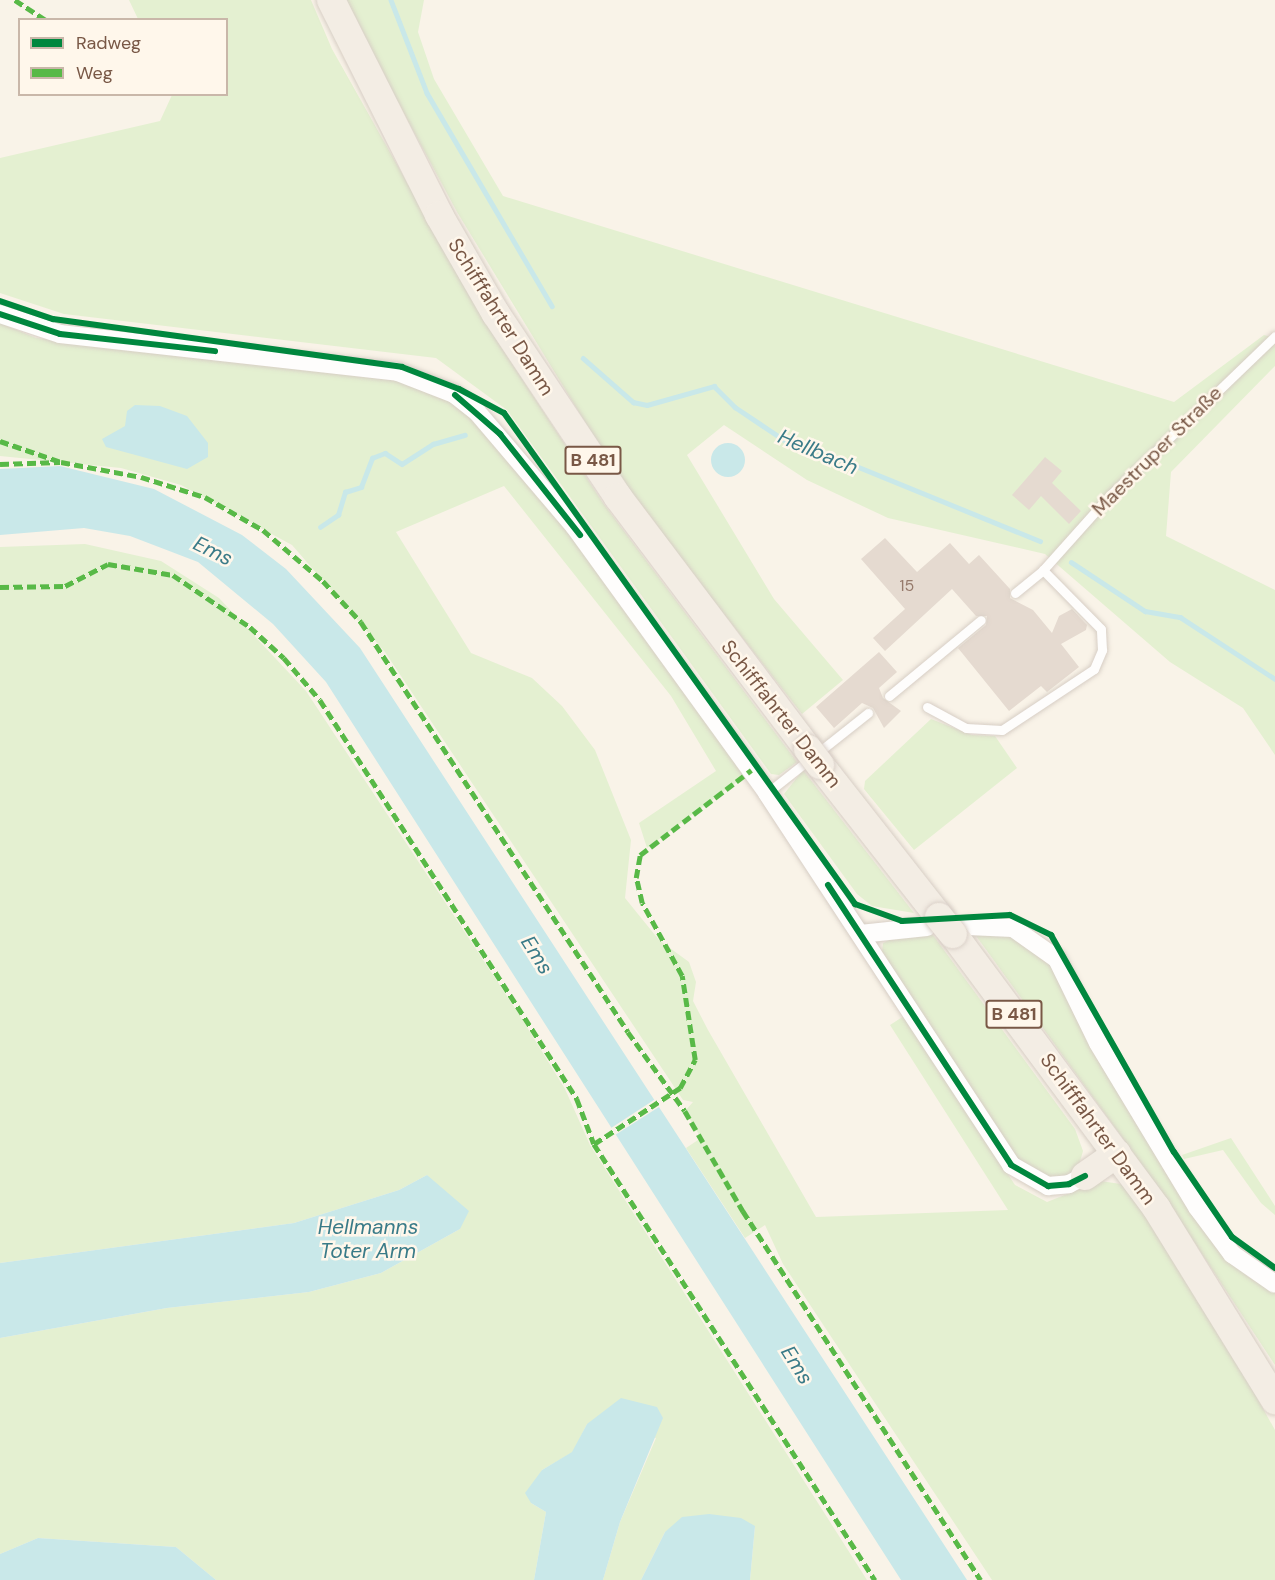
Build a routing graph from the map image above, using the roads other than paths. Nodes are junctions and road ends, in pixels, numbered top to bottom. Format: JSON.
{"nodes":[{"id":1,"x":331,"y":0,"type":"edge"},
{"id":2,"x":0,"y":314,"type":"edge"},
{"id":3,"x":1275,"y":336,"type":"edge"},
{"id":4,"x":1043,"y":570,"type":"junction"},
{"id":5,"x":1015,"y":593,"type":"dead end"},
{"id":6,"x":981,"y":620,"type":"dead end"},
{"id":7,"x":889,"y":696,"type":"dead end"},
{"id":8,"x":927,"y":707,"type":"dead end"},
{"id":9,"x":868,"y":713,"type":"dead end"},
{"id":10,"x":768,"y":793,"type":"junction"},
{"id":11,"x":947,"y":926,"type":"junction"},
{"id":12,"x":860,"y":934,"type":"junction"},
{"id":13,"x":1117,"y":1154,"type":"junction"},
{"id":14,"x":1085,"y":1176,"type":"joint"},
{"id":15,"x":1275,"y":1284,"type":"edge"},
{"id":16,"x":1265,"y":1371,"type":"edge"},
{"id":17,"x":1275,"y":1400,"type":"edge"}],
"edges":[{"from":1,"to":11,"type":"main road","name":"Schifffahrter Damm","number":"B 481"},
{"from":2,"to":10,"type":"street"},
{"from":3,"to":4,"type":"lane","name":"Maestruper Straße"},
{"from":4,"to":5,"type":"lane","name":"Maestruper Straße"},
{"from":4,"to":8,"type":"lane"},
{"from":6,"to":7,"type":"lane"},
{"from":9,"to":10,"type":"lane"},
{"from":10,"to":12,"type":"street"},
{"from":11,"to":12,"type":"street"},
{"from":11,"to":13,"type":"main road","name":"Schifffahrter Damm","number":"B 481"},
{"from":11,"to":15,"type":"street"},
{"from":12,"to":14,"type":"street"},
{"from":13,"to":14,"type":"main road"},
{"from":13,"to":16,"type":"main road","name":"Schifffahrter Damm","number":"B 481"},
{"from":16,"to":17,"type":"main road","name":"Schifffahrter Damm","number":"B 481"}]}
